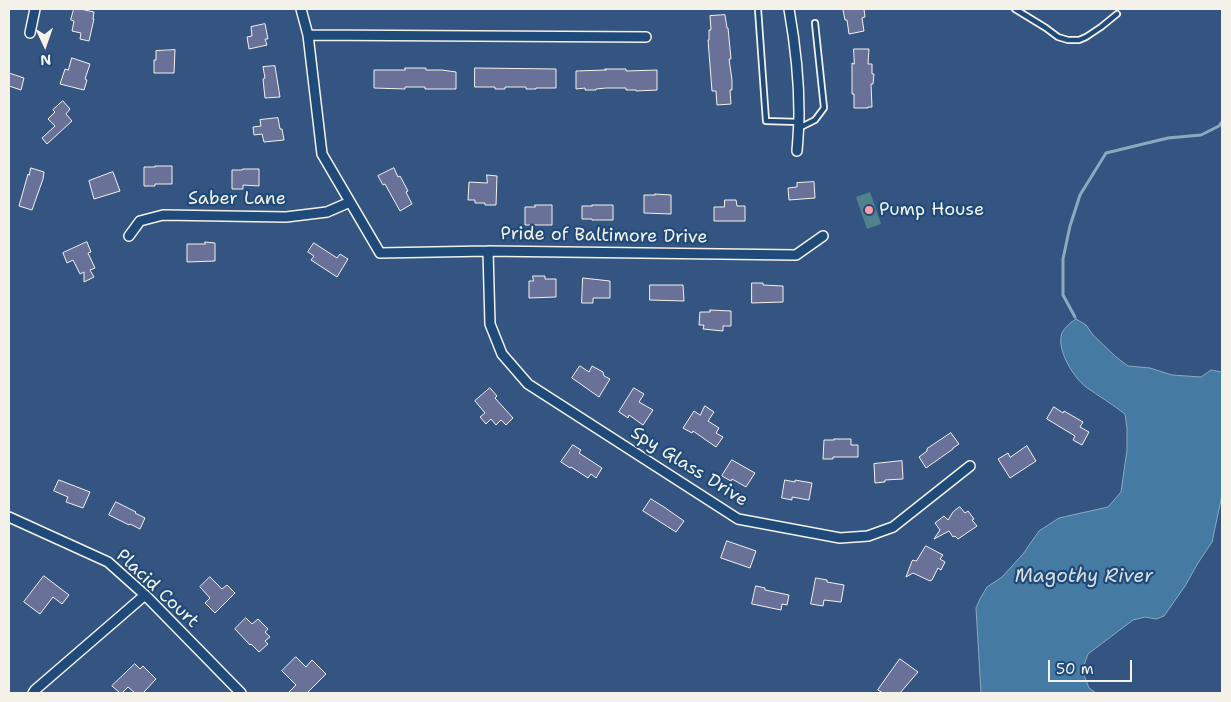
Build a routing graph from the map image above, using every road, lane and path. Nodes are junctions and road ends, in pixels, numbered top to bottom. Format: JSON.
{"nodes":[{"id":1,"x":35,"y":9,"type":"edge"},
{"id":2,"x":301,"y":9,"type":"edge"},
{"id":3,"x":758,"y":9,"type":"edge"},
{"id":4,"x":789,"y":9,"type":"edge"},
{"id":5,"x":1015,"y":9,"type":"edge"},
{"id":6,"x":1117,"y":14,"type":"dead end"},
{"id":7,"x":816,"y":23,"type":"dead end"},
{"id":8,"x":30,"y":32,"type":"dead end"},
{"id":9,"x":308,"y":35,"type":"junction"},
{"id":10,"x":646,"y":37,"type":"dead end"},
{"id":11,"x":798,"y":125,"type":"junction"},
{"id":12,"x":797,"y":151,"type":"dead end"},
{"id":13,"x":350,"y":202,"type":"junction"},
{"id":14,"x":129,"y":236,"type":"dead end"},
{"id":15,"x":823,"y":236,"type":"dead end"},
{"id":16,"x":488,"y":251,"type":"junction"},
{"id":17,"x":970,"y":466,"type":"dead end"},
{"id":18,"x":9,"y":517,"type":"edge"},
{"id":19,"x":145,"y":595,"type":"junction"},
{"id":20,"x":33,"y":693,"type":"edge"},
{"id":21,"x":241,"y":693,"type":"edge"}],
"edges":[{"from":1,"to":8,"type":"street"},
{"from":2,"to":9,"type":"street"},
{"from":3,"to":11,"type":"lane"},
{"from":4,"to":11,"type":"street"},
{"from":5,"to":6,"type":"lane"},
{"from":7,"to":11,"type":"lane"},
{"from":9,"to":10,"type":"street"},
{"from":9,"to":13,"type":"street"},
{"from":11,"to":12,"type":"street"},
{"from":13,"to":14,"type":"street","name":"Saber Lane"},
{"from":13,"to":16,"type":"street","name":"Pride of Baltimore Drive"},
{"from":15,"to":16,"type":"street","name":"Pride of Baltimore Drive"},
{"from":16,"to":17,"type":"street","name":"Spy Glass Drive"},
{"from":18,"to":19,"type":"street","name":"Placid Court"},
{"from":19,"to":20,"type":"street"},
{"from":19,"to":21,"type":"street","name":"Placid Court"}]}
